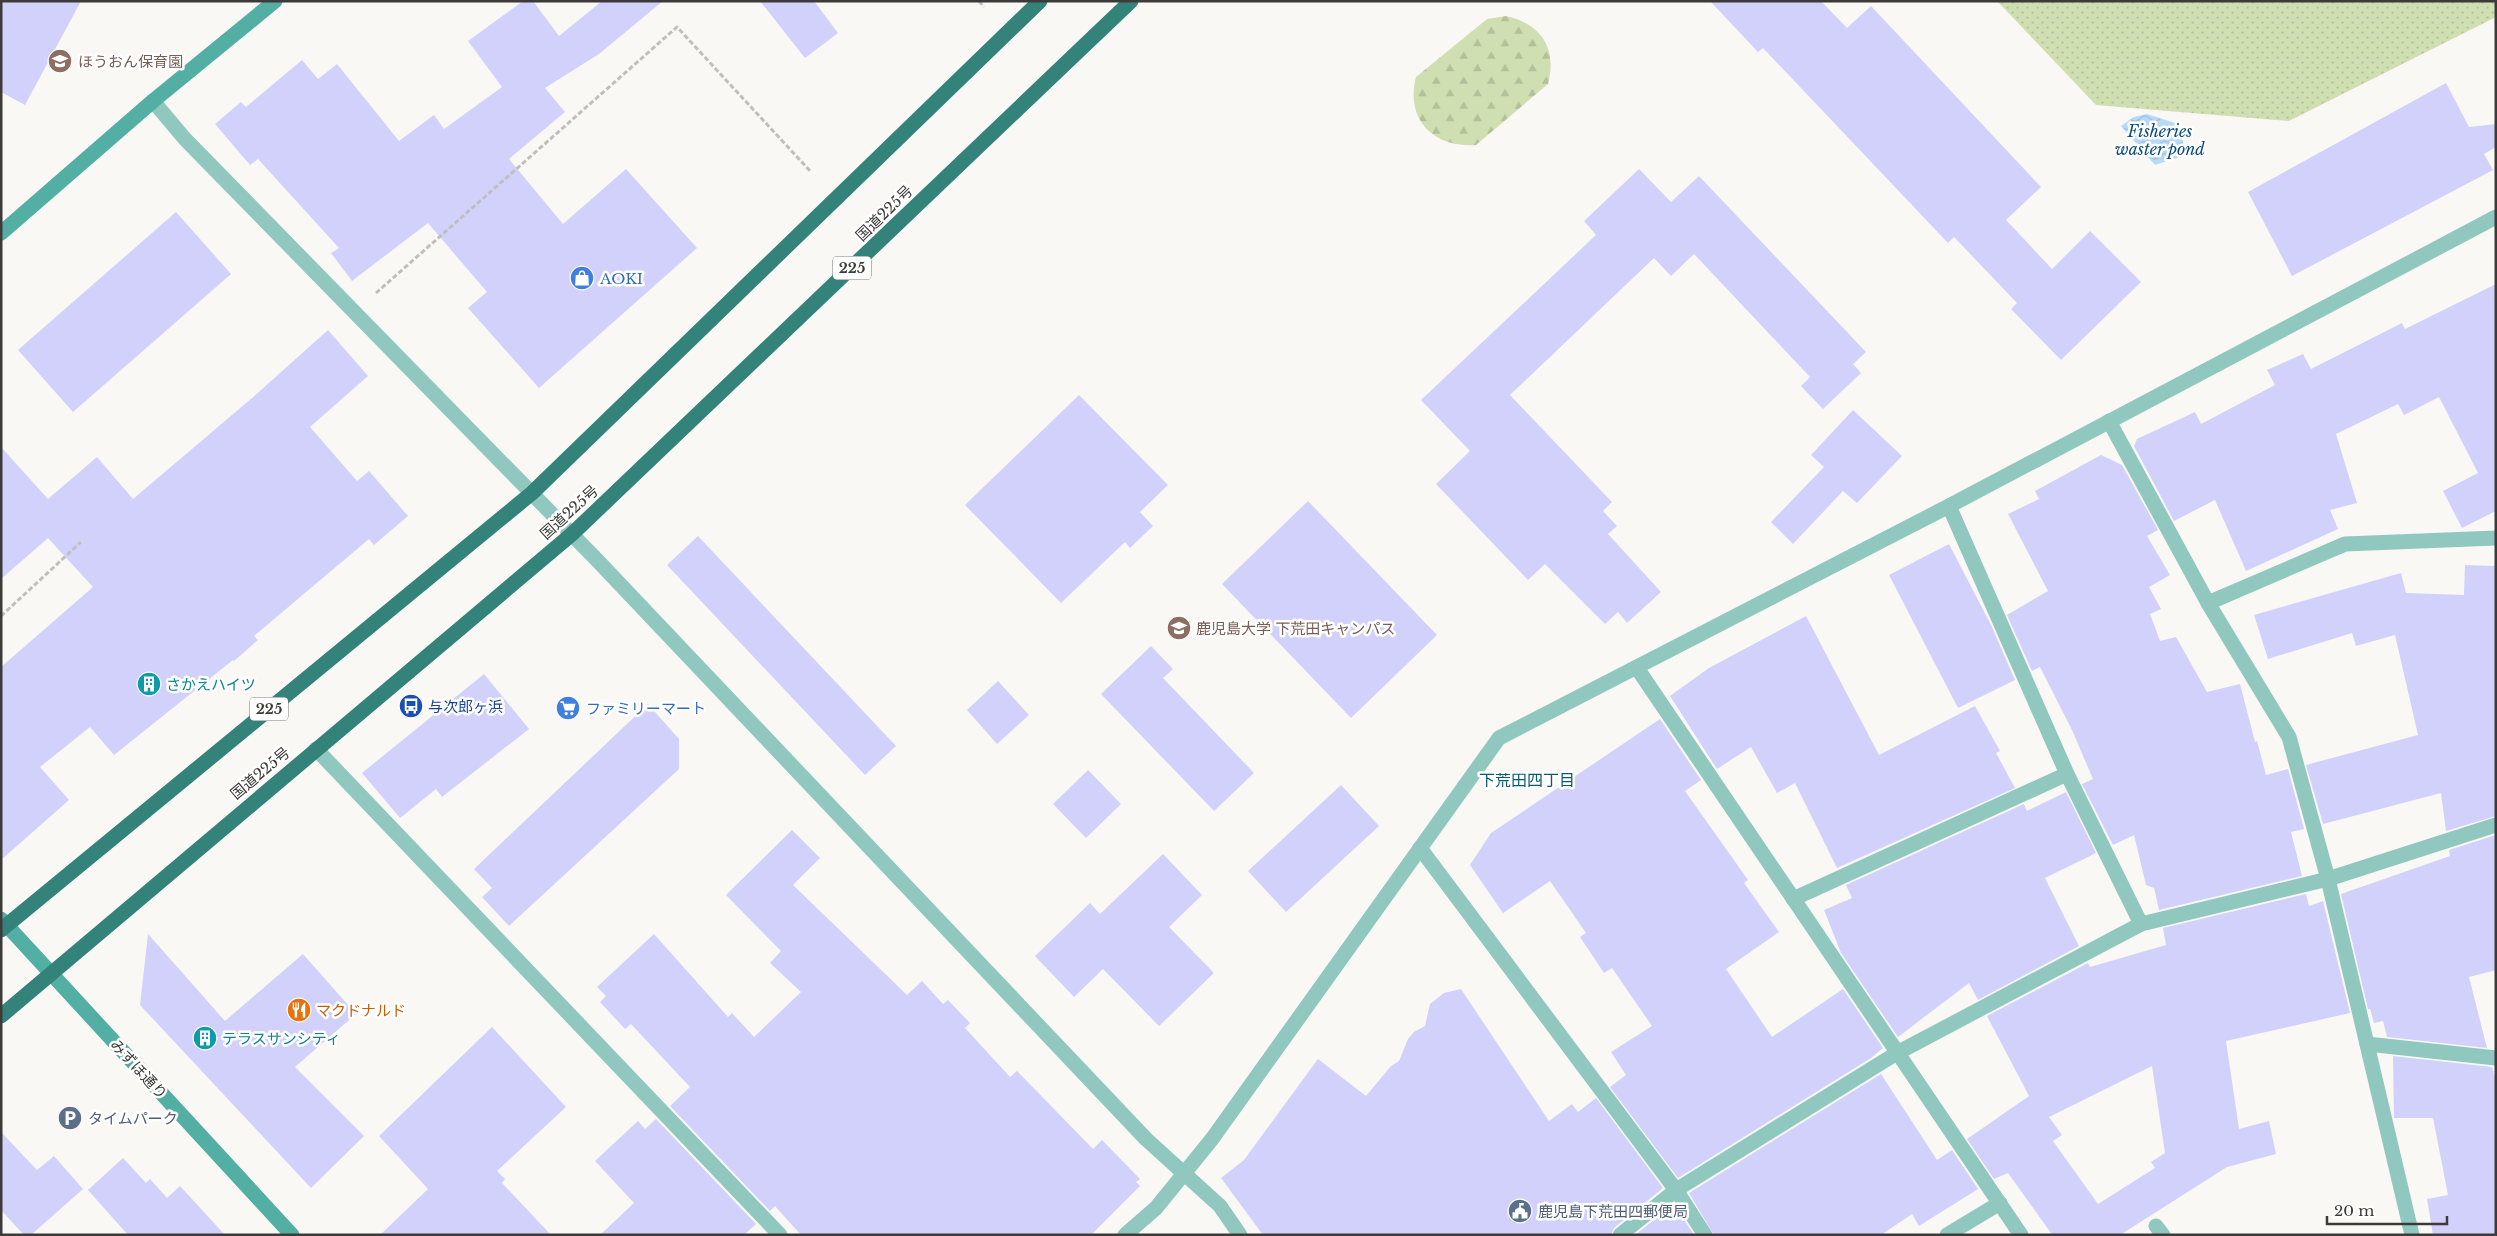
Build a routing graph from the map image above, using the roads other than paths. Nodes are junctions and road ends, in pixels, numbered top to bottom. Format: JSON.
{"nodes":[{"id":1,"x":275,"y":1,"type":"edge"},
{"id":2,"x":1040,"y":1,"type":"edge"},
{"id":3,"x":1131,"y":1,"type":"edge"},
{"id":4,"x":153,"y":101,"type":"junction"},
{"id":5,"x":2496,"y":217,"type":"edge"},
{"id":6,"x":1,"y":233,"type":"edge"},
{"id":7,"x":2109,"y":421,"type":"junction"},
{"id":8,"x":532,"y":493,"type":"junction"},
{"id":9,"x":1949,"y":506,"type":"junction"},
{"id":10,"x":572,"y":534,"type":"junction"},
{"id":11,"x":2496,"y":538,"type":"edge"},
{"id":12,"x":2208,"y":603,"type":"junction"},
{"id":13,"x":1637,"y":668,"type":"junction"},
{"id":14,"x":316,"y":749,"type":"junction"},
{"id":15,"x":2067,"y":774,"type":"junction"},
{"id":16,"x":2496,"y":825,"type":"edge"},
{"id":17,"x":1420,"y":848,"type":"junction"},
{"id":18,"x":2328,"y":879,"type":"junction"},
{"id":19,"x":1793,"y":899,"type":"junction"},
{"id":20,"x":2141,"y":924,"type":"junction"},
{"id":21,"x":3,"y":925,"type":"edge"},
{"id":22,"x":52,"y":973,"type":"junction"},
{"id":23,"x":1,"y":1016,"type":"edge"},
{"id":24,"x":2366,"y":1044,"type":"junction"},
{"id":25,"x":1897,"y":1053,"type":"junction"},
{"id":26,"x":2496,"y":1058,"type":"edge"},
{"id":27,"x":1184,"y":1173,"type":"junction"},
{"id":28,"x":1676,"y":1190,"type":"junction"},
{"id":29,"x":2000,"y":1203,"type":"junction"},
{"id":30,"x":292,"y":1235,"type":"edge"},
{"id":31,"x":780,"y":1235,"type":"edge"},
{"id":32,"x":1125,"y":1235,"type":"edge"},
{"id":33,"x":1240,"y":1235,"type":"edge"},
{"id":34,"x":1620,"y":1235,"type":"edge"},
{"id":35,"x":1705,"y":1235,"type":"edge"},
{"id":36,"x":1947,"y":1235,"type":"edge"},
{"id":37,"x":2021,"y":1235,"type":"edge"},
{"id":38,"x":2412,"y":1235,"type":"edge"}],
"edges":[{"from":1,"to":4,"type":"street"},
{"from":2,"to":8,"type":"highway","number":"225"},
{"from":3,"to":10,"type":"highway","name":"国道225号","number":"225"},
{"from":4,"to":6,"type":"street"},
{"from":4,"to":8,"type":"street"},
{"from":5,"to":7,"type":"street"},
{"from":7,"to":9,"type":"street"},
{"from":7,"to":12,"type":"street"},
{"from":8,"to":10,"type":"street"},
{"from":8,"to":21,"type":"highway","number":"225"},
{"from":9,"to":13,"type":"street"},
{"from":9,"to":15,"type":"street"},
{"from":10,"to":14,"type":"highway","name":"国道225号","number":"225"},
{"from":10,"to":27,"type":"street"},
{"from":11,"to":12,"type":"street"},
{"from":12,"to":18,"type":"street"},
{"from":13,"to":17,"type":"street"},
{"from":13,"to":19,"type":"street"},
{"from":14,"to":22,"type":"highway","name":"国道225号","number":"225"},
{"from":14,"to":31,"type":"street"},
{"from":15,"to":19,"type":"street"},
{"from":15,"to":20,"type":"street"},
{"from":16,"to":18,"type":"street"},
{"from":17,"to":27,"type":"street"},
{"from":17,"to":28,"type":"street"},
{"from":18,"to":20,"type":"street"},
{"from":18,"to":24,"type":"street"},
{"from":19,"to":25,"type":"street"},
{"from":20,"to":25,"type":"street"},
{"from":21,"to":22,"type":"street","name":"みずほ通り"},
{"from":22,"to":23,"type":"highway","name":"国道225号","number":"225"},
{"from":22,"to":30,"type":"street","name":"みずほ通り"},
{"from":24,"to":26,"type":"street"},
{"from":24,"to":38,"type":"street"},
{"from":25,"to":28,"type":"street"},
{"from":25,"to":29,"type":"street"},
{"from":27,"to":32,"type":"street"},
{"from":27,"to":33,"type":"street"},
{"from":28,"to":34,"type":"street"},
{"from":28,"to":35,"type":"street"},
{"from":29,"to":36,"type":"street"},
{"from":29,"to":37,"type":"street"}]}
